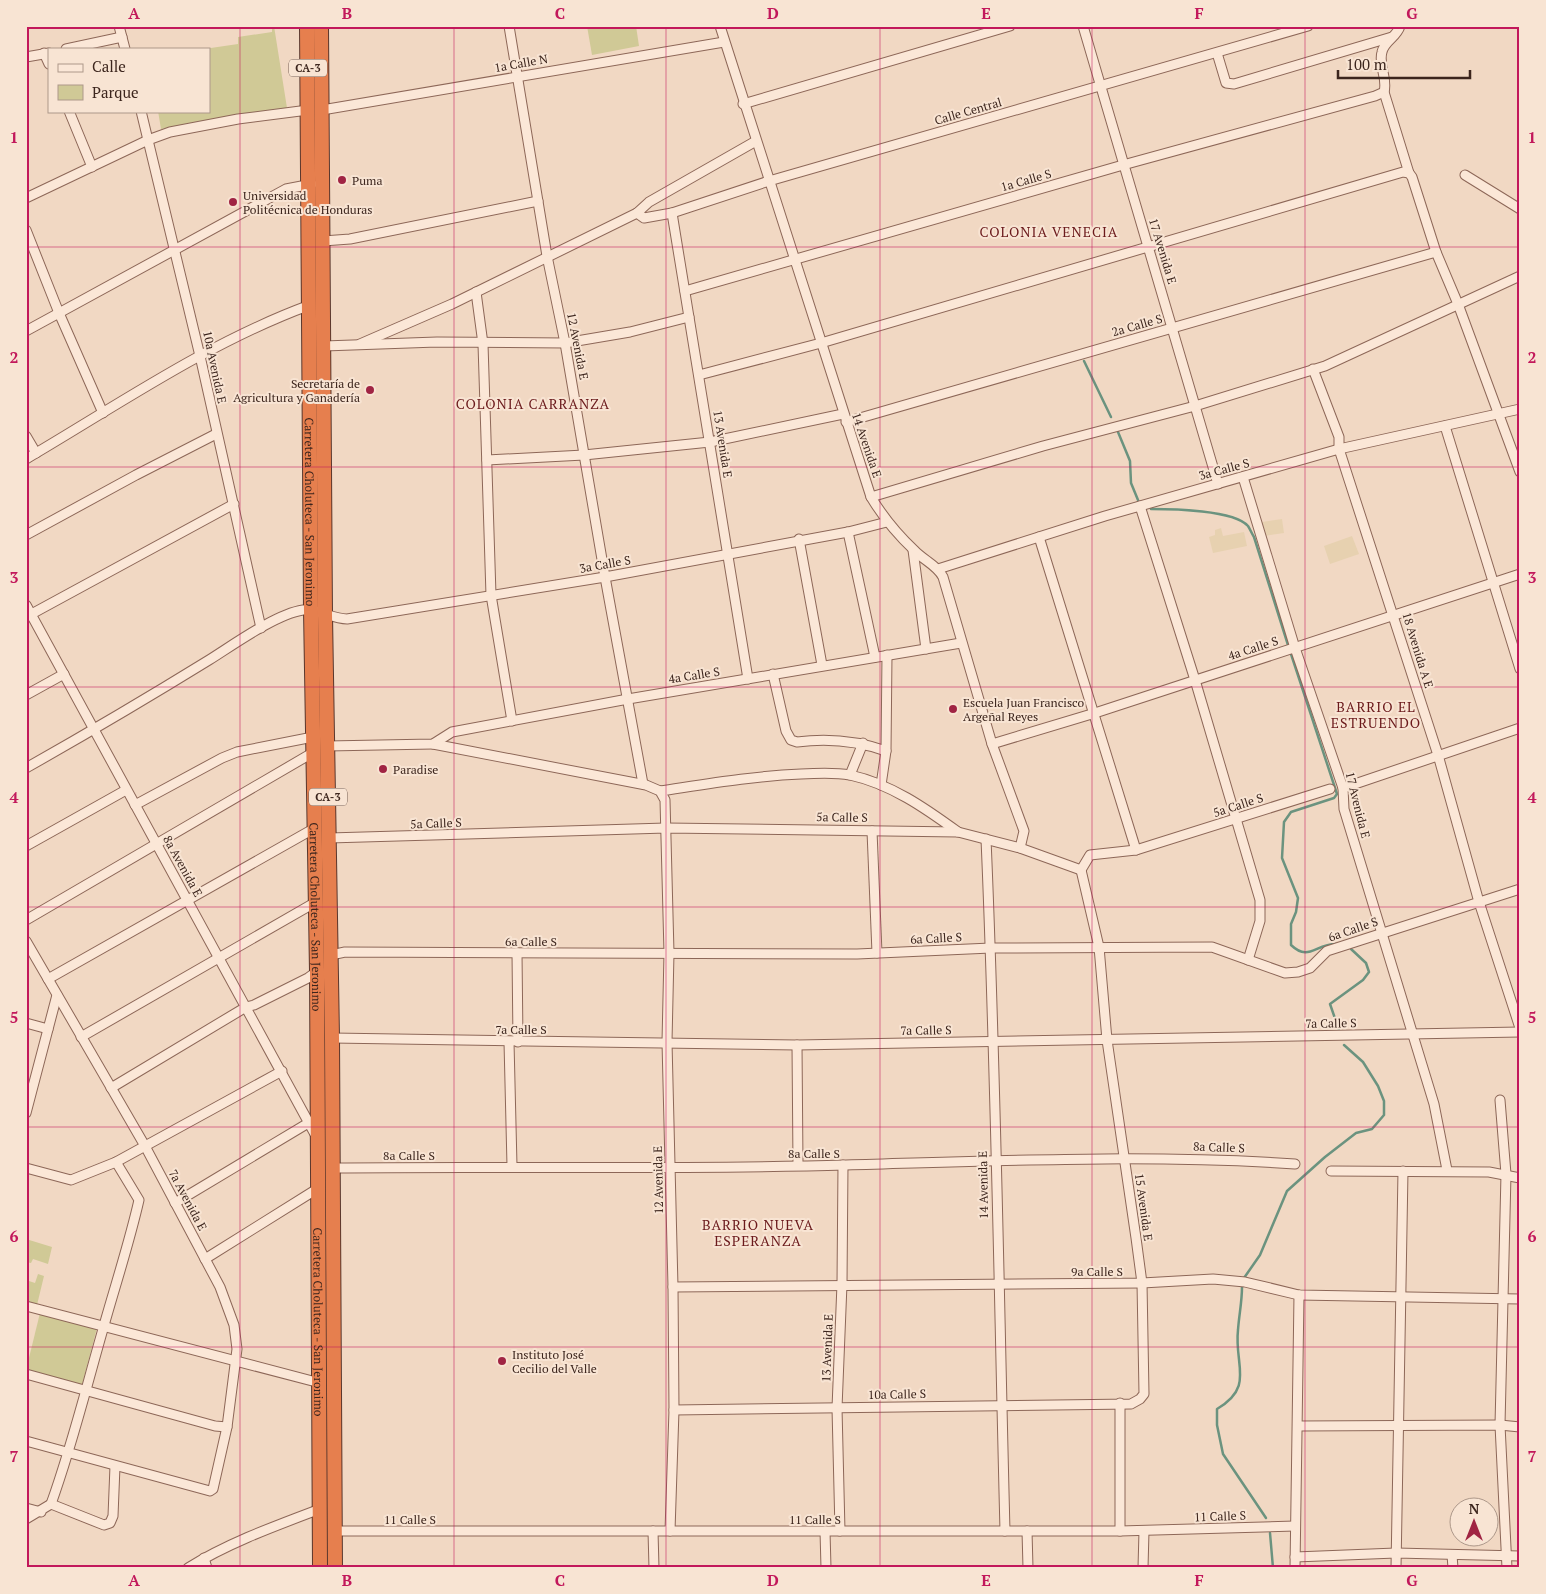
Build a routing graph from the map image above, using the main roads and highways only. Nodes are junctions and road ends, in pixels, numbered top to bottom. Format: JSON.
{"nodes":[{"id":1,"x":307,"y":26,"type":"edge"},
{"id":2,"x":321,"y":26,"type":"edge"},
{"id":3,"x":315,"y":110,"type":"junction"},
{"id":4,"x":315,"y":184,"type":"junction"},
{"id":5,"x":320,"y":1568,"type":"edge"},
{"id":6,"x":335,"y":1568,"type":"edge"}],
"edges":[{"from":1,"to":3,"type":"highway","name":"Carretera Choluteca - San Jeronimo","number":"CA-3"},
{"from":2,"to":3,"type":"highway","name":"Carretera Choluteca - San Jeronimo","number":"CA-3"},
{"from":3,"to":4,"type":"highway","name":"Carretera Choluteca - San Jeronimo","number":"CA-3"},
{"from":4,"to":5,"type":"highway","name":"Carretera Choluteca - San Jeronimo","number":"CA-3"},
{"from":4,"to":6,"type":"highway","name":"Carretera Choluteca - San Jeronimo","number":"CA-3"}]}
